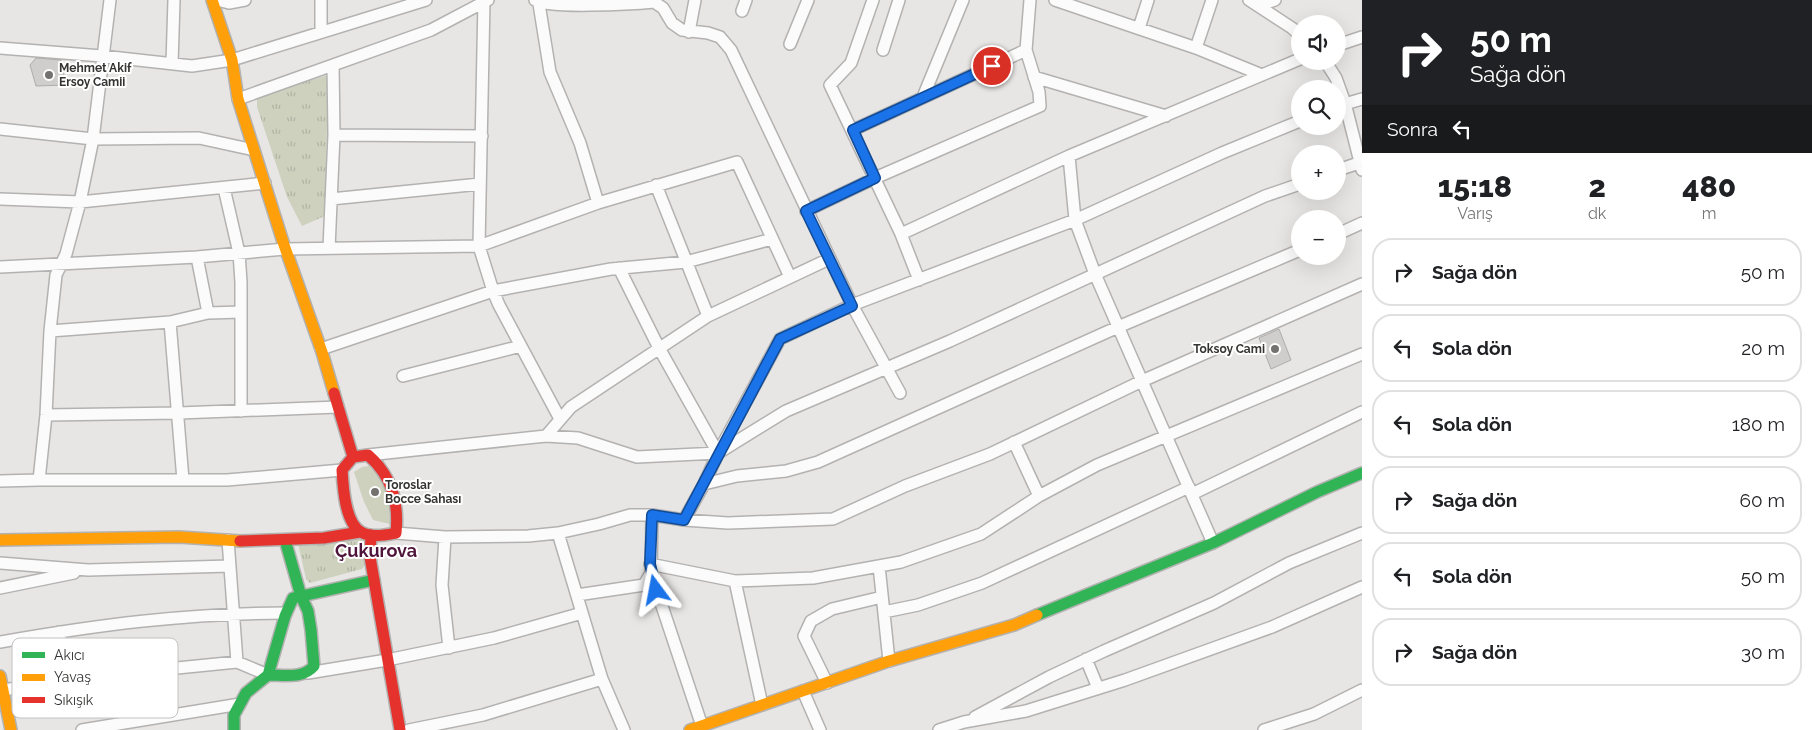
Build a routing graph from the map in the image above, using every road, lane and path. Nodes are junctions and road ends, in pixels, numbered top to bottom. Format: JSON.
{"nodes":[{"id":1,"x":110,"y":0,"type":"edge"},
{"id":2,"x":174,"y":0,"type":"edge"},
{"id":3,"x":212,"y":0,"type":"edge"},
{"id":4,"x":217,"y":0,"type":"edge"},
{"id":5,"x":245,"y":0,"type":"edge"},
{"id":6,"x":320,"y":0,"type":"edge"},
{"id":7,"x":426,"y":0,"type":"edge"},
{"id":8,"x":694,"y":0,"type":"edge"},
{"id":9,"x":808,"y":0,"type":"edge"},
{"id":10,"x":873,"y":0,"type":"edge"},
{"id":11,"x":899,"y":0,"type":"edge"},
{"id":12,"x":963,"y":0,"type":"edge"},
{"id":13,"x":1030,"y":0,"type":"edge"},
{"id":14,"x":1055,"y":0,"type":"edge"},
{"id":15,"x":1148,"y":0,"type":"edge"},
{"id":16,"x":1212,"y":0,"type":"edge"},
{"id":17,"x":1275,"y":0,"type":"edge"},
{"id":18,"x":486,"y":1,"type":"edge"},
{"id":19,"x":536,"y":1,"type":"edge"},
{"id":20,"x":598,"y":2,"type":"edge"},
{"id":21,"x":1253,"y":3,"type":"edge"},
{"id":22,"x":1080,"y":4,"type":"edge"},
{"id":23,"x":1291,"y":27,"type":"edge"},
{"id":24,"x":1139,"y":28,"type":"junction"},
{"id":25,"x":320,"y":32,"type":"junction"},
{"id":26,"x":688,"y":32,"type":"junction"},
{"id":27,"x":1362,"y":36,"type":"edge"},
{"id":28,"x":1346,"y":42,"type":"edge"},
{"id":29,"x":790,"y":44,"type":"dead end"},
{"id":30,"x":0,"y":48,"type":"edge"},
{"id":31,"x":1196,"y":48,"type":"junction"},
{"id":32,"x":883,"y":50,"type":"dead end"},
{"id":33,"x":1026,"y":50,"type":"junction"},
{"id":34,"x":102,"y":56,"type":"junction"},
{"id":35,"x":232,"y":60,"type":"junction"},
{"id":36,"x":1291,"y":63,"type":"edge"},
{"id":37,"x":172,"y":64,"type":"junction"},
{"id":38,"x":333,"y":65,"type":"junction"},
{"id":39,"x":1262,"y":75,"type":"junction"},
{"id":40,"x":1034,"y":77,"type":"junction"},
{"id":41,"x":923,"y":97,"type":"junction"},
{"id":42,"x":238,"y":99,"type":"junction"},
{"id":43,"x":1362,"y":99,"type":"edge"},
{"id":44,"x":1346,"y":104,"type":"edge"},
{"id":45,"x":1166,"y":116,"type":"junction"},
{"id":46,"x":1346,"y":120,"type":"edge"},
{"id":47,"x":1291,"y":126,"type":"edge"},
{"id":48,"x":0,"y":129,"type":"edge"},
{"id":49,"x":853,"y":130,"type":"junction"},
{"id":50,"x":334,"y":135,"type":"junction"},
{"id":51,"x":482,"y":136,"type":"junction"},
{"id":52,"x":93,"y":139,"type":"junction"},
{"id":53,"x":254,"y":150,"type":"junction"},
{"id":54,"x":1069,"y":156,"type":"junction"},
{"id":55,"x":1361,"y":165,"type":"edge"},
{"id":56,"x":1346,"y":168,"type":"edge"},
{"id":57,"x":875,"y":178,"type":"junction"},
{"id":58,"x":265,"y":183,"type":"junction"},
{"id":59,"x":480,"y":184,"type":"junction"},
{"id":60,"x":656,"y":185,"type":"junction"},
{"id":61,"x":1291,"y":187,"type":"edge"},
{"id":62,"x":224,"y":188,"type":"junction"},
{"id":63,"x":0,"y":199,"type":"edge"},
{"id":64,"x":331,"y":199,"type":"junction"},
{"id":65,"x":80,"y":202,"type":"junction"},
{"id":66,"x":598,"y":203,"type":"junction"},
{"id":67,"x":806,"y":211,"type":"junction"},
{"id":68,"x":1075,"y":220,"type":"junction"},
{"id":69,"x":1362,"y":223,"type":"edge"},
{"id":70,"x":1346,"y":230,"type":"edge"},
{"id":71,"x":901,"y":234,"type":"junction"},
{"id":72,"x":772,"y":239,"type":"junction"},
{"id":73,"x":479,"y":246,"type":"junction"},
{"id":74,"x":329,"y":248,"type":"junction"},
{"id":75,"x":285,"y":249,"type":"junction"},
{"id":76,"x":239,"y":253,"type":"junction"},
{"id":77,"x":1291,"y":254,"type":"edge"},
{"id":78,"x":197,"y":257,"type":"junction"},
{"id":79,"x":829,"y":259,"type":"junction"},
{"id":80,"x":686,"y":262,"type":"junction"},
{"id":81,"x":61,"y":264,"type":"junction"},
{"id":82,"x":0,"y":267,"type":"edge"},
{"id":83,"x":619,"y":268,"type":"junction"},
{"id":84,"x":1095,"y":274,"type":"junction"},
{"id":85,"x":790,"y":278,"type":"junction"},
{"id":86,"x":919,"y":280,"type":"junction"},
{"id":87,"x":1362,"y":284,"type":"edge"},
{"id":88,"x":493,"y":291,"type":"junction"},
{"id":89,"x":852,"y":306,"type":"junction"},
{"id":90,"x":241,"y":312,"type":"junction"},
{"id":91,"x":208,"y":313,"type":"junction"},
{"id":92,"x":708,"y":316,"type":"junction"},
{"id":93,"x":170,"y":322,"type":"junction"},
{"id":94,"x":1118,"y":327,"type":"junction"},
{"id":95,"x":50,"y":331,"type":"junction"},
{"id":96,"x":521,"y":346,"type":"junction"},
{"id":97,"x":659,"y":348,"type":"junction"},
{"id":98,"x":321,"y":349,"type":"junction"},
{"id":99,"x":1362,"y":354,"type":"edge"},
{"id":100,"x":887,"y":368,"type":"junction"},
{"id":101,"x":403,"y":376,"type":"dead end"},
{"id":102,"x":1142,"y":381,"type":"junction"},
{"id":103,"x":900,"y":393,"type":"dead end"},
{"id":104,"x":338,"y":407,"type":"junction"},
{"id":105,"x":241,"y":411,"type":"junction"},
{"id":106,"x":1362,"y":412,"type":"edge"},
{"id":107,"x":179,"y":413,"type":"junction"},
{"id":108,"x":46,"y":415,"type":"junction"},
{"id":109,"x":560,"y":419,"type":"junction"},
{"id":110,"x":1166,"y":435,"type":"junction"},
{"id":111,"x":546,"y":436,"type":"junction"},
{"id":112,"x":1014,"y":442,"type":"junction"},
{"id":113,"x":718,"y":453,"type":"junction"},
{"id":114,"x":368,"y":455,"type":"junction"},
{"id":115,"x":353,"y":457,"type":"junction"},
{"id":116,"x":342,"y":470,"type":"junction"},
{"id":117,"x":1362,"y":473,"type":"edge"},
{"id":118,"x":39,"y":480,"type":"junction"},
{"id":119,"x":183,"y":480,"type":"junction"},
{"id":120,"x":0,"y":482,"type":"edge"},
{"id":121,"x":704,"y":484,"type":"junction"},
{"id":122,"x":1190,"y":491,"type":"junction"},
{"id":123,"x":1039,"y":496,"type":"junction"},
{"id":124,"x":652,"y":515,"type":"junction"},
{"id":125,"x":684,"y":520,"type":"junction"},
{"id":126,"x":366,"y":533,"type":"junction"},
{"id":127,"x":396,"y":533,"type":"junction"},
{"id":128,"x":558,"y":533,"type":"junction"},
{"id":129,"x":1362,"y":533,"type":"edge"},
{"id":130,"x":445,"y":537,"type":"junction"},
{"id":131,"x":0,"y":540,"type":"edge"},
{"id":132,"x":228,"y":540,"type":"junction"},
{"id":133,"x":285,"y":540,"type":"junction"},
{"id":134,"x":1213,"y":543,"type":"junction"},
{"id":135,"x":0,"y":563,"type":"edge"},
{"id":136,"x":230,"y":566,"type":"junction"},
{"id":137,"x":879,"y":566,"type":"junction"},
{"id":138,"x":651,"y":568,"type":"junction"},
{"id":139,"x":88,"y":570,"type":"junction"},
{"id":140,"x":374,"y":580,"type":"junction"},
{"id":141,"x":736,"y":581,"type":"junction"},
{"id":142,"x":1362,"y":587,"type":"edge"},
{"id":143,"x":0,"y":588,"type":"edge"},
{"id":144,"x":577,"y":595,"type":"junction"},
{"id":145,"x":301,"y":596,"type":"junction"},
{"id":146,"x":882,"y":597,"type":"junction"},
{"id":147,"x":286,"y":612,"type":"junction"},
{"id":148,"x":884,"y":612,"type":"junction"},
{"id":149,"x":233,"y":613,"type":"junction"},
{"id":150,"x":582,"y":613,"type":"junction"},
{"id":151,"x":59,"y":632,"type":"junction"},
{"id":152,"x":24,"y":638,"type":"edge"},
{"id":153,"x":60,"y":638,"type":"edge"},
{"id":154,"x":449,"y":648,"type":"junction"},
{"id":155,"x":1086,"y":659,"type":"junction"},
{"id":156,"x":387,"y":660,"type":"junction"},
{"id":157,"x":889,"y":661,"type":"junction"},
{"id":158,"x":237,"y":662,"type":"junction"},
{"id":159,"x":178,"y":668,"type":"edge"},
{"id":160,"x":308,"y":673,"type":"junction"},
{"id":161,"x":268,"y":675,"type":"junction"},
{"id":162,"x":0,"y":676,"type":"edge"},
{"id":163,"x":602,"y":679,"type":"junction"},
{"id":164,"x":827,"y":683,"type":"junction"},
{"id":165,"x":1098,"y":688,"type":"junction"},
{"id":166,"x":12,"y":689,"type":"edge"},
{"id":167,"x":3,"y":690,"type":"junction"},
{"id":168,"x":1362,"y":690,"type":"edge"},
{"id":169,"x":804,"y":691,"type":"junction"},
{"id":170,"x":240,"y":704,"type":"junction"},
{"id":171,"x":762,"y":705,"type":"junction"},
{"id":172,"x":178,"y":714,"type":"edge"},
{"id":173,"x":155,"y":718,"type":"edge"},
{"id":174,"x":702,"y":726,"type":"junction"},
{"id":175,"x":966,"y":726,"type":"edge"},
{"id":176,"x":11,"y":730,"type":"edge"},
{"id":177,"x":82,"y":730,"type":"edge"},
{"id":178,"x":234,"y":730,"type":"edge"},
{"id":179,"x":400,"y":730,"type":"edge"},
{"id":180,"x":409,"y":730,"type":"edge"},
{"id":181,"x":624,"y":730,"type":"edge"},
{"id":182,"x":690,"y":730,"type":"edge"},
{"id":183,"x":820,"y":730,"type":"edge"},
{"id":184,"x":939,"y":730,"type":"edge"},
{"id":185,"x":1264,"y":730,"type":"edge"}],
"edges":[{"from":1,"to":34,"type":"street"},
{"from":2,"to":37,"type":"street"},
{"from":3,"to":35,"type":"street"},
{"from":4,"to":5,"type":"street"},
{"from":6,"to":25,"type":"street"},
{"from":7,"to":25,"type":"street"},
{"from":8,"to":26,"type":"street"},
{"from":9,"to":29,"type":"street"},
{"from":10,"to":49,"type":"street"},
{"from":11,"to":32,"type":"street"},
{"from":12,"to":41,"type":"street"},
{"from":13,"to":33,"type":"street"},
{"from":14,"to":22,"type":"street"},
{"from":15,"to":24,"type":"street"},
{"from":16,"to":31,"type":"street"},
{"from":17,"to":21,"type":"street"},
{"from":18,"to":38,"type":"street"},
{"from":18,"to":51,"type":"street"},
{"from":19,"to":20,"type":"street"},
{"from":19,"to":66,"type":"street"},
{"from":20,"to":26,"type":"street"},
{"from":21,"to":23,"type":"street"},
{"from":22,"to":24,"type":"street"},
{"from":24,"to":31,"type":"street"},
{"from":25,"to":35,"type":"street"},
{"from":26,"to":67,"type":"street"},
{"from":27,"to":28,"type":"street"},
{"from":30,"to":34,"type":"street"},
{"from":31,"to":39,"type":"street"},
{"from":33,"to":40,"type":"street"},
{"from":33,"to":41,"type":"street"},
{"from":34,"to":37,"type":"street"},
{"from":34,"to":52,"type":"street"},
{"from":35,"to":37,"type":"street"},
{"from":35,"to":42,"type":"street"},
{"from":36,"to":39,"type":"street"},
{"from":38,"to":42,"type":"street"},
{"from":38,"to":50,"type":"street"},
{"from":39,"to":45,"type":"street"},
{"from":40,"to":45,"type":"street"},
{"from":40,"to":57,"type":"street"},
{"from":41,"to":49,"type":"street"},
{"from":42,"to":53,"type":"street"},
{"from":43,"to":44,"type":"street"},
{"from":45,"to":54,"type":"street"},
{"from":46,"to":55,"type":"street"},
{"from":47,"to":68,"type":"street"},
{"from":48,"to":52,"type":"street"},
{"from":49,"to":57,"type":"street"},
{"from":50,"to":51,"type":"street"},
{"from":50,"to":64,"type":"street"},
{"from":51,"to":59,"type":"street"},
{"from":52,"to":53,"type":"street"},
{"from":52,"to":65,"type":"street"},
{"from":53,"to":58,"type":"street"},
{"from":54,"to":68,"type":"street"},
{"from":54,"to":71,"type":"street"},
{"from":55,"to":56,"type":"street"},
{"from":57,"to":67,"type":"street"},
{"from":57,"to":71,"type":"street"},
{"from":58,"to":62,"type":"street"},
{"from":58,"to":75,"type":"street"},
{"from":59,"to":64,"type":"street"},
{"from":59,"to":73,"type":"street"},
{"from":60,"to":66,"type":"street"},
{"from":60,"to":72,"type":"street"},
{"from":60,"to":80,"type":"street"},
{"from":61,"to":84,"type":"street"},
{"from":62,"to":65,"type":"street"},
{"from":62,"to":76,"type":"street"},
{"from":63,"to":65,"type":"street"},
{"from":64,"to":74,"type":"street"},
{"from":65,"to":81,"type":"street"},
{"from":66,"to":73,"type":"street"},
{"from":67,"to":79,"type":"street"},
{"from":68,"to":84,"type":"street"},
{"from":68,"to":86,"type":"street"},
{"from":69,"to":70,"type":"street"},
{"from":71,"to":86,"type":"street"},
{"from":72,"to":80,"type":"street"},
{"from":72,"to":85,"type":"street"},
{"from":73,"to":74,"type":"street"},
{"from":73,"to":88,"type":"street"},
{"from":74,"to":75,"type":"street"},
{"from":75,"to":76,"type":"street"},
{"from":75,"to":98,"type":"street"},
{"from":76,"to":78,"type":"street"},
{"from":76,"to":90,"type":"street"},
{"from":77,"to":94,"type":"street"},
{"from":78,"to":81,"type":"street"},
{"from":78,"to":91,"type":"street"},
{"from":79,"to":85,"type":"street"},
{"from":79,"to":89,"type":"street"},
{"from":80,"to":83,"type":"street"},
{"from":80,"to":92,"type":"street"},
{"from":81,"to":82,"type":"street"},
{"from":81,"to":95,"type":"street"},
{"from":83,"to":88,"type":"street"},
{"from":83,"to":97,"type":"street"},
{"from":84,"to":94,"type":"street"},
{"from":84,"to":100,"type":"street"},
{"from":85,"to":92,"type":"street"},
{"from":86,"to":89,"type":"street"},
{"from":87,"to":102,"type":"street"},
{"from":88,"to":96,"type":"street"},
{"from":88,"to":98,"type":"street"},
{"from":89,"to":100,"type":"street"},
{"from":89,"to":113,"type":"street"},
{"from":90,"to":91,"type":"street"},
{"from":90,"to":105,"type":"street"},
{"from":91,"to":93,"type":"street"},
{"from":92,"to":97,"type":"street"},
{"from":93,"to":95,"type":"street"},
{"from":93,"to":107,"type":"street"},
{"from":94,"to":102,"type":"street"},
{"from":94,"to":121,"type":"street"},
{"from":95,"to":108,"type":"street"},
{"from":96,"to":101,"type":"street"},
{"from":96,"to":109,"type":"street"},
{"from":97,"to":109,"type":"street"},
{"from":97,"to":113,"type":"street"},
{"from":98,"to":104,"type":"street"},
{"from":99,"to":110,"type":"street"},
{"from":100,"to":103,"type":"street"},
{"from":100,"to":113,"type":"street"},
{"from":102,"to":110,"type":"street"},
{"from":102,"to":112,"type":"street"},
{"from":104,"to":105,"type":"street"},
{"from":104,"to":115,"type":"street"},
{"from":105,"to":107,"type":"street"},
{"from":106,"to":122,"type":"street"},
{"from":107,"to":108,"type":"street"},
{"from":107,"to":119,"type":"street"},
{"from":108,"to":118,"type":"street"},
{"from":109,"to":111,"type":"street"},
{"from":110,"to":122,"type":"street"},
{"from":110,"to":123,"type":"street"},
{"from":111,"to":113,"type":"street"},
{"from":111,"to":114,"type":"street"},
{"from":112,"to":123,"type":"street"},
{"from":112,"to":125,"type":"street"},
{"from":113,"to":121,"type":"street"},
{"from":114,"to":115,"type":"street"},
{"from":114,"to":127,"type":"street"},
{"from":115,"to":116,"type":"street"},
{"from":116,"to":119,"type":"street"},
{"from":116,"to":126,"type":"street"},
{"from":117,"to":134,"type":"street"},
{"from":118,"to":119,"type":"street"},
{"from":118,"to":120,"type":"street"},
{"from":121,"to":125,"type":"street"},
{"from":122,"to":134,"type":"street"},
{"from":122,"to":148,"type":"street"},
{"from":123,"to":137,"type":"street"},
{"from":124,"to":125,"type":"street"},
{"from":124,"to":128,"type":"street"},
{"from":124,"to":138,"type":"street"},
{"from":126,"to":127,"type":"street"},
{"from":126,"to":133,"type":"street"},
{"from":126,"to":140,"type":"street"},
{"from":127,"to":130,"type":"street"},
{"from":128,"to":130,"type":"street"},
{"from":128,"to":144,"type":"street"},
{"from":129,"to":155,"type":"street"},
{"from":130,"to":154,"type":"street"},
{"from":131,"to":132,"type":"street"},
{"from":132,"to":133,"type":"street"},
{"from":132,"to":136,"type":"street"},
{"from":133,"to":145,"type":"street"},
{"from":134,"to":157,"type":"street"},
{"from":135,"to":139,"type":"street"},
{"from":136,"to":139,"type":"street"},
{"from":136,"to":149,"type":"street"},
{"from":137,"to":141,"type":"street"},
{"from":137,"to":146,"type":"street"},
{"from":138,"to":141,"type":"street"},
{"from":138,"to":144,"type":"street"},
{"from":138,"to":174,"type":"street"},
{"from":139,"to":143,"type":"street"},
{"from":140,"to":145,"type":"street"},
{"from":140,"to":156,"type":"street"},
{"from":141,"to":171,"type":"street"},
{"from":142,"to":165,"type":"street"},
{"from":144,"to":150,"type":"street"},
{"from":145,"to":147,"type":"street"},
{"from":145,"to":160,"type":"street"},
{"from":146,"to":148,"type":"street"},
{"from":146,"to":164,"type":"street"},
{"from":147,"to":149,"type":"street"},
{"from":147,"to":161,"type":"street"},
{"from":148,"to":157,"type":"street"},
{"from":149,"to":151,"type":"street"},
{"from":149,"to":158,"type":"street"},
{"from":150,"to":154,"type":"street"},
{"from":150,"to":163,"type":"street"},
{"from":151,"to":152,"type":"street"},
{"from":151,"to":153,"type":"street"},
{"from":154,"to":156,"type":"street"},
{"from":155,"to":165,"type":"street"},
{"from":155,"to":175,"type":"street"},
{"from":156,"to":160,"type":"street"},
{"from":156,"to":179,"type":"street"},
{"from":157,"to":164,"type":"street"},
{"from":158,"to":159,"type":"street"},
{"from":158,"to":161,"type":"street"},
{"from":160,"to":161,"type":"street"},
{"from":161,"to":170,"type":"street"},
{"from":162,"to":167,"type":"street"},
{"from":163,"to":180,"type":"street"},
{"from":163,"to":181,"type":"street"},
{"from":164,"to":169,"type":"street"},
{"from":165,"to":175,"type":"street"},
{"from":166,"to":167,"type":"street"},
{"from":167,"to":176,"type":"street"},
{"from":168,"to":185,"type":"street"},
{"from":169,"to":171,"type":"street"},
{"from":169,"to":183,"type":"street"},
{"from":170,"to":172,"type":"street"},
{"from":170,"to":178,"type":"street"},
{"from":171,"to":174,"type":"street"},
{"from":173,"to":177,"type":"street"},
{"from":174,"to":182,"type":"street"},
{"from":175,"to":184,"type":"street"}]}
